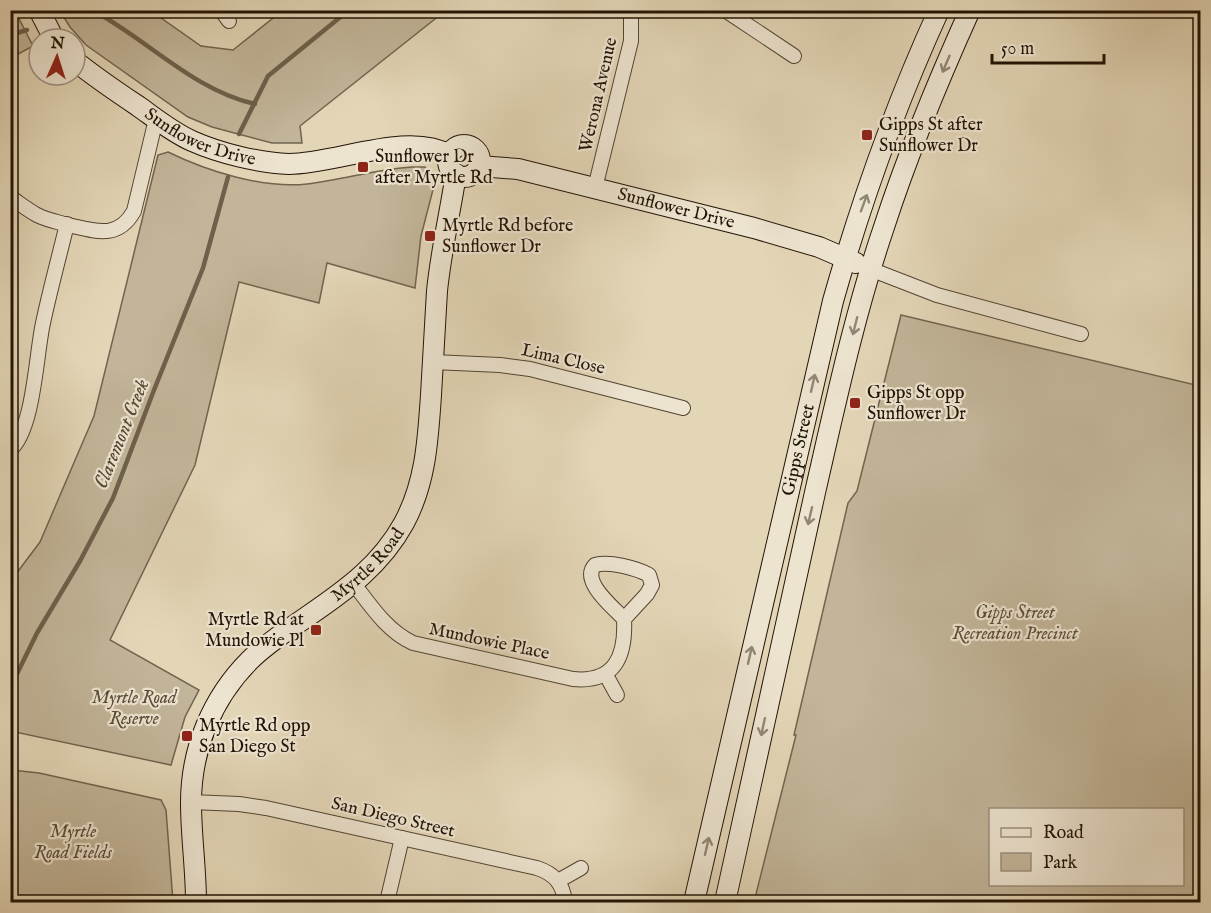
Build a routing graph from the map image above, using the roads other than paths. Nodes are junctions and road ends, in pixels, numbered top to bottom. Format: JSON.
{"nodes":[{"id":1,"x":39,"y":10,"type":"edge"},
{"id":2,"x":631,"y":10,"type":"edge"},
{"id":3,"x":725,"y":10,"type":"edge"},
{"id":4,"x":939,"y":10,"type":"edge"},
{"id":5,"x":970,"y":10,"type":"edge"},
{"id":6,"x":48,"y":27,"type":"edge"},
{"id":7,"x":794,"y":56,"type":"dead end"},
{"id":8,"x":87,"y":70,"type":"edge"},
{"id":9,"x":156,"y":119,"type":"junction"},
{"id":10,"x":449,"y":155,"type":"junction"},
{"id":11,"x":479,"y":165,"type":"junction"},
{"id":12,"x":456,"y":174,"type":"junction"},
{"id":13,"x":595,"y":188,"type":"junction"},
{"id":14,"x":10,"y":197,"type":"edge"},
{"id":15,"x":67,"y":224,"type":"junction"},
{"id":16,"x":845,"y":258,"type":"junction"},
{"id":17,"x":870,"y":269,"type":"junction"},
{"id":18,"x":1081,"y":334,"type":"dead end"},
{"id":19,"x":433,"y":362,"type":"junction"},
{"id":20,"x":683,"y":408,"type":"dead end"},
{"id":21,"x":10,"y":450,"type":"edge"},
{"id":22,"x":354,"y":584,"type":"junction"},
{"id":23,"x":624,"y":619,"type":"junction"},
{"id":24,"x":606,"y":675,"type":"junction"},
{"id":25,"x":617,"y":695,"type":"dead end"},
{"id":26,"x":191,"y":802,"type":"junction"},
{"id":27,"x":402,"y":838,"type":"junction"},
{"id":28,"x":581,"y":868,"type":"dead end"},
{"id":29,"x":558,"y":881,"type":"junction"},
{"id":30,"x":196,"y":903,"type":"edge"},
{"id":31,"x":387,"y":903,"type":"edge"},
{"id":32,"x":565,"y":903,"type":"edge"},
{"id":33,"x":694,"y":903,"type":"edge"},
{"id":34,"x":725,"y":903,"type":"edge"}],
"edges":[{"from":1,"to":6,"type":"main road"},
{"from":2,"to":13,"type":"street","name":"Werona Avenue"},
{"from":3,"to":7,"type":"street"},
{"from":16,"to":4,"type":"main road","name":"Gipps Street","one_way":true},
{"from":5,"to":17,"type":"main road","name":"Gipps Street","one_way":true},
{"from":8,"to":9,"type":"main road","name":"Sunflower Drive"},
{"from":9,"to":10,"type":"main road","name":"Sunflower Drive"},
{"from":9,"to":15,"type":"street"},
{"from":10,"to":11,"type":"main road"},
{"from":10,"to":12,"type":"main road"},
{"from":11,"to":12,"type":"main road"},
{"from":11,"to":13,"type":"main road","name":"Sunflower Drive"},
{"from":12,"to":19,"type":"main road","name":"Myrtle Road"},
{"from":13,"to":16,"type":"main road","name":"Sunflower Drive"},
{"from":14,"to":15,"type":"street"},
{"from":15,"to":21,"type":"street"},
{"from":16,"to":17,"type":"main road","name":"Sunflower Drive"},
{"from":33,"to":16,"type":"main road","name":"Gipps Street","one_way":true},
{"from":17,"to":18,"type":"street"},
{"from":17,"to":34,"type":"main road","name":"Gipps Street","one_way":true},
{"from":19,"to":20,"type":"street","name":"Lima Close"},
{"from":19,"to":22,"type":"main road","name":"Myrtle Road"},
{"from":22,"to":24,"type":"street","name":"Mundowie Place"},
{"from":22,"to":26,"type":"main road","name":"Myrtle Road"},
{"from":23,"to":23,"type":"street"},
{"from":23,"to":24,"type":"street"},
{"from":24,"to":25,"type":"street"},
{"from":26,"to":27,"type":"street","name":"San Diego Street"},
{"from":26,"to":30,"type":"main road","name":"Myrtle Road"},
{"from":27,"to":29,"type":"street","name":"San Diego Street"},
{"from":27,"to":31,"type":"street"},
{"from":28,"to":29,"type":"street"},
{"from":29,"to":32,"type":"street"}]}
